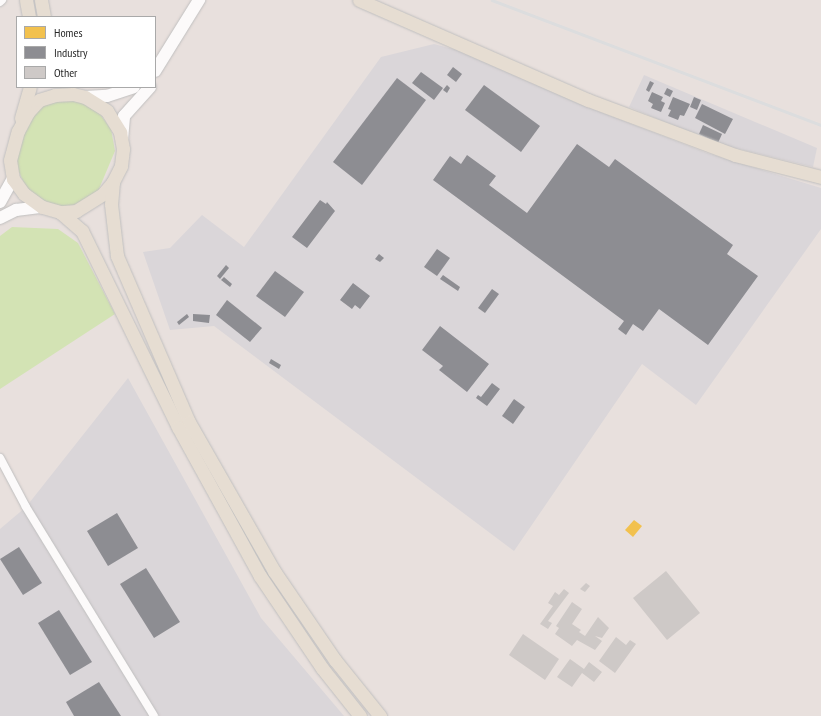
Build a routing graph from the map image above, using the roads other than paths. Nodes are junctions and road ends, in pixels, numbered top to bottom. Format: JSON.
{"nodes":[{"id":1,"x":26,"y":0,"type":"edge"},
{"id":2,"x":41,"y":0,"type":"edge"},
{"id":3,"x":199,"y":0,"type":"edge"},
{"id":4,"x":359,"y":0,"type":"edge"},
{"id":5,"x":29,"y":16,"type":"edge"},
{"id":6,"x":44,"y":16,"type":"edge"},
{"id":7,"x":156,"y":69,"type":"edge"},
{"id":8,"x":30,"y":88,"type":"edge"},
{"id":9,"x":131,"y":88,"type":"edge"},
{"id":10,"x":149,"y":88,"type":"edge"},
{"id":11,"x":78,"y":93,"type":"edge"},
{"id":12,"x":18,"y":131,"type":"junction"},
{"id":13,"x":122,"y":145,"type":"junction"},
{"id":14,"x":821,"y":177,"type":"edge"},
{"id":15,"x":13,"y":179,"type":"junction"},
{"id":16,"x":113,"y":182,"type":"junction"},
{"id":17,"x":0,"y":202,"type":"edge"},
{"id":18,"x":42,"y":207,"type":"junction"},
{"id":19,"x":60,"y":212,"type":"junction"},
{"id":20,"x":0,"y":218,"type":"edge"},
{"id":21,"x":0,"y":458,"type":"edge"},
{"id":22,"x":154,"y":716,"type":"edge"},
{"id":23,"x":360,"y":716,"type":"edge"},
{"id":24,"x":380,"y":716,"type":"edge"}],
"edges":[{"from":1,"to":5,"type":"main road"},
{"from":2,"to":6,"type":"main road"},
{"from":3,"to":7,"type":"main road"},
{"from":4,"to":14,"type":"main road"},
{"from":8,"to":12,"type":"main road"},
{"from":9,"to":11,"type":"main road"},
{"from":10,"to":13,"type":"main road"},
{"from":11,"to":12,"type":"main road"},
{"from":11,"to":13,"type":"main road"},
{"from":12,"to":15,"type":"main road"},
{"from":13,"to":16,"type":"main road"},
{"from":15,"to":17,"type":"main road"},
{"from":15,"to":18,"type":"main road"},
{"from":16,"to":19,"type":"main road"},
{"from":16,"to":24,"type":"main road"},
{"from":18,"to":19,"type":"main road"},
{"from":18,"to":20,"type":"main road"},
{"from":19,"to":23,"type":"main road"},
{"from":21,"to":22,"type":"street"}]}
